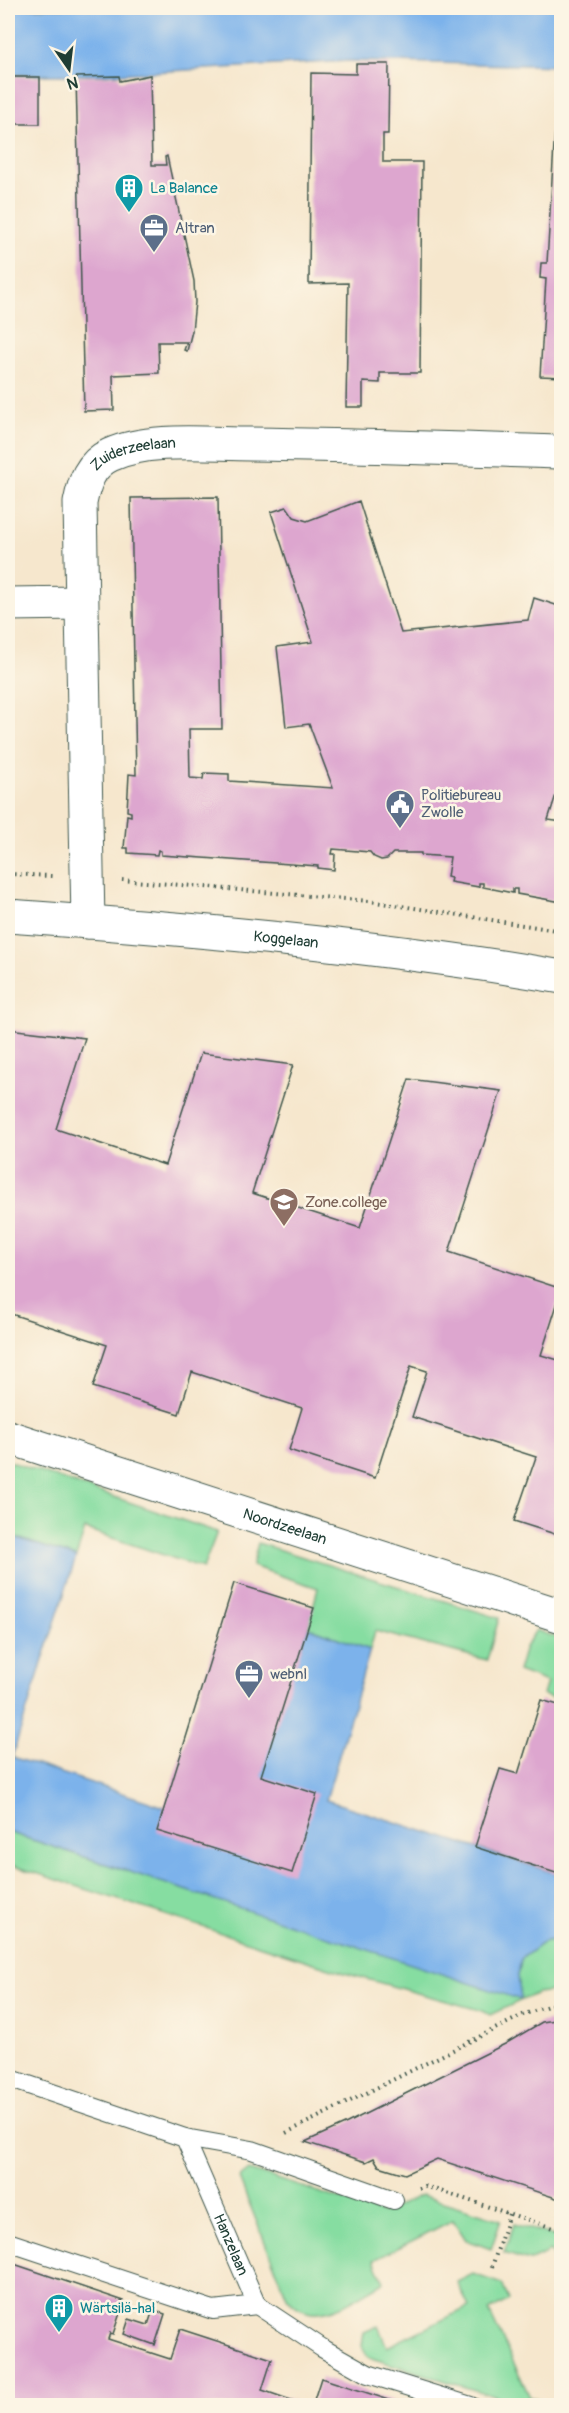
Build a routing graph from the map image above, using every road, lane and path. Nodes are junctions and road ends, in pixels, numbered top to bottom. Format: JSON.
{"nodes":[{"id":1,"x":561,"y":452,"type":"edge"},
{"id":2,"x":81,"y":603,"type":"junction"},
{"id":3,"x":8,"y":604,"type":"edge"},
{"id":4,"x":8,"y":874,"type":"edge"},
{"id":5,"x":87,"y":877,"type":"junction"},
{"id":6,"x":8,"y":916,"type":"edge"},
{"id":7,"x":88,"y":922,"type":"junction"},
{"id":8,"x":561,"y":931,"type":"edge"},
{"id":9,"x":561,"y":977,"type":"edge"},
{"id":10,"x":8,"y":1437,"type":"edge"},
{"id":11,"x":561,"y":1616,"type":"edge"},
{"id":12,"x":561,"y":2004,"type":"edge"},
{"id":13,"x":8,"y":2078,"type":"edge"},
{"id":14,"x":185,"y":2138,"type":"junction"},
{"id":15,"x":267,"y":2155,"type":"junction"},
{"id":16,"x":394,"y":2200,"type":"joint"},
{"id":17,"x":509,"y":2214,"type":"junction"},
{"id":18,"x":561,"y":2231,"type":"edge"},
{"id":19,"x":8,"y":2242,"type":"edge"},
{"id":20,"x":492,"y":2267,"type":"dead end"},
{"id":21,"x":257,"y":2305,"type":"junction"},
{"id":22,"x":471,"y":2406,"type":"edge"}],
"edges":[{"from":1,"to":2,"type":"street","name":"Zuiderzeelaan"},
{"from":2,"to":3,"type":"street"},
{"from":2,"to":5,"type":"street","name":"Zuiderzeelaan"},
{"from":4,"to":5,"type":"path"},
{"from":5,"to":7,"type":"street","name":"Zuiderzeelaan"},
{"from":5,"to":8,"type":"path"},
{"from":6,"to":7,"type":"street","name":"Koggelaan"},
{"from":7,"to":9,"type":"street","name":"Koggelaan"},
{"from":10,"to":11,"type":"street","name":"Noordzeelaan"},
{"from":12,"to":15,"type":"path"},
{"from":13,"to":14,"type":"lane"},
{"from":14,"to":15,"type":"lane"},
{"from":14,"to":21,"type":"lane","name":"Hanzelaan"},
{"from":15,"to":16,"type":"lane"},
{"from":16,"to":17,"type":"path"},
{"from":17,"to":18,"type":"path"},
{"from":17,"to":20,"type":"path"},
{"from":19,"to":21,"type":"lane"},
{"from":21,"to":22,"type":"lane"}]}
